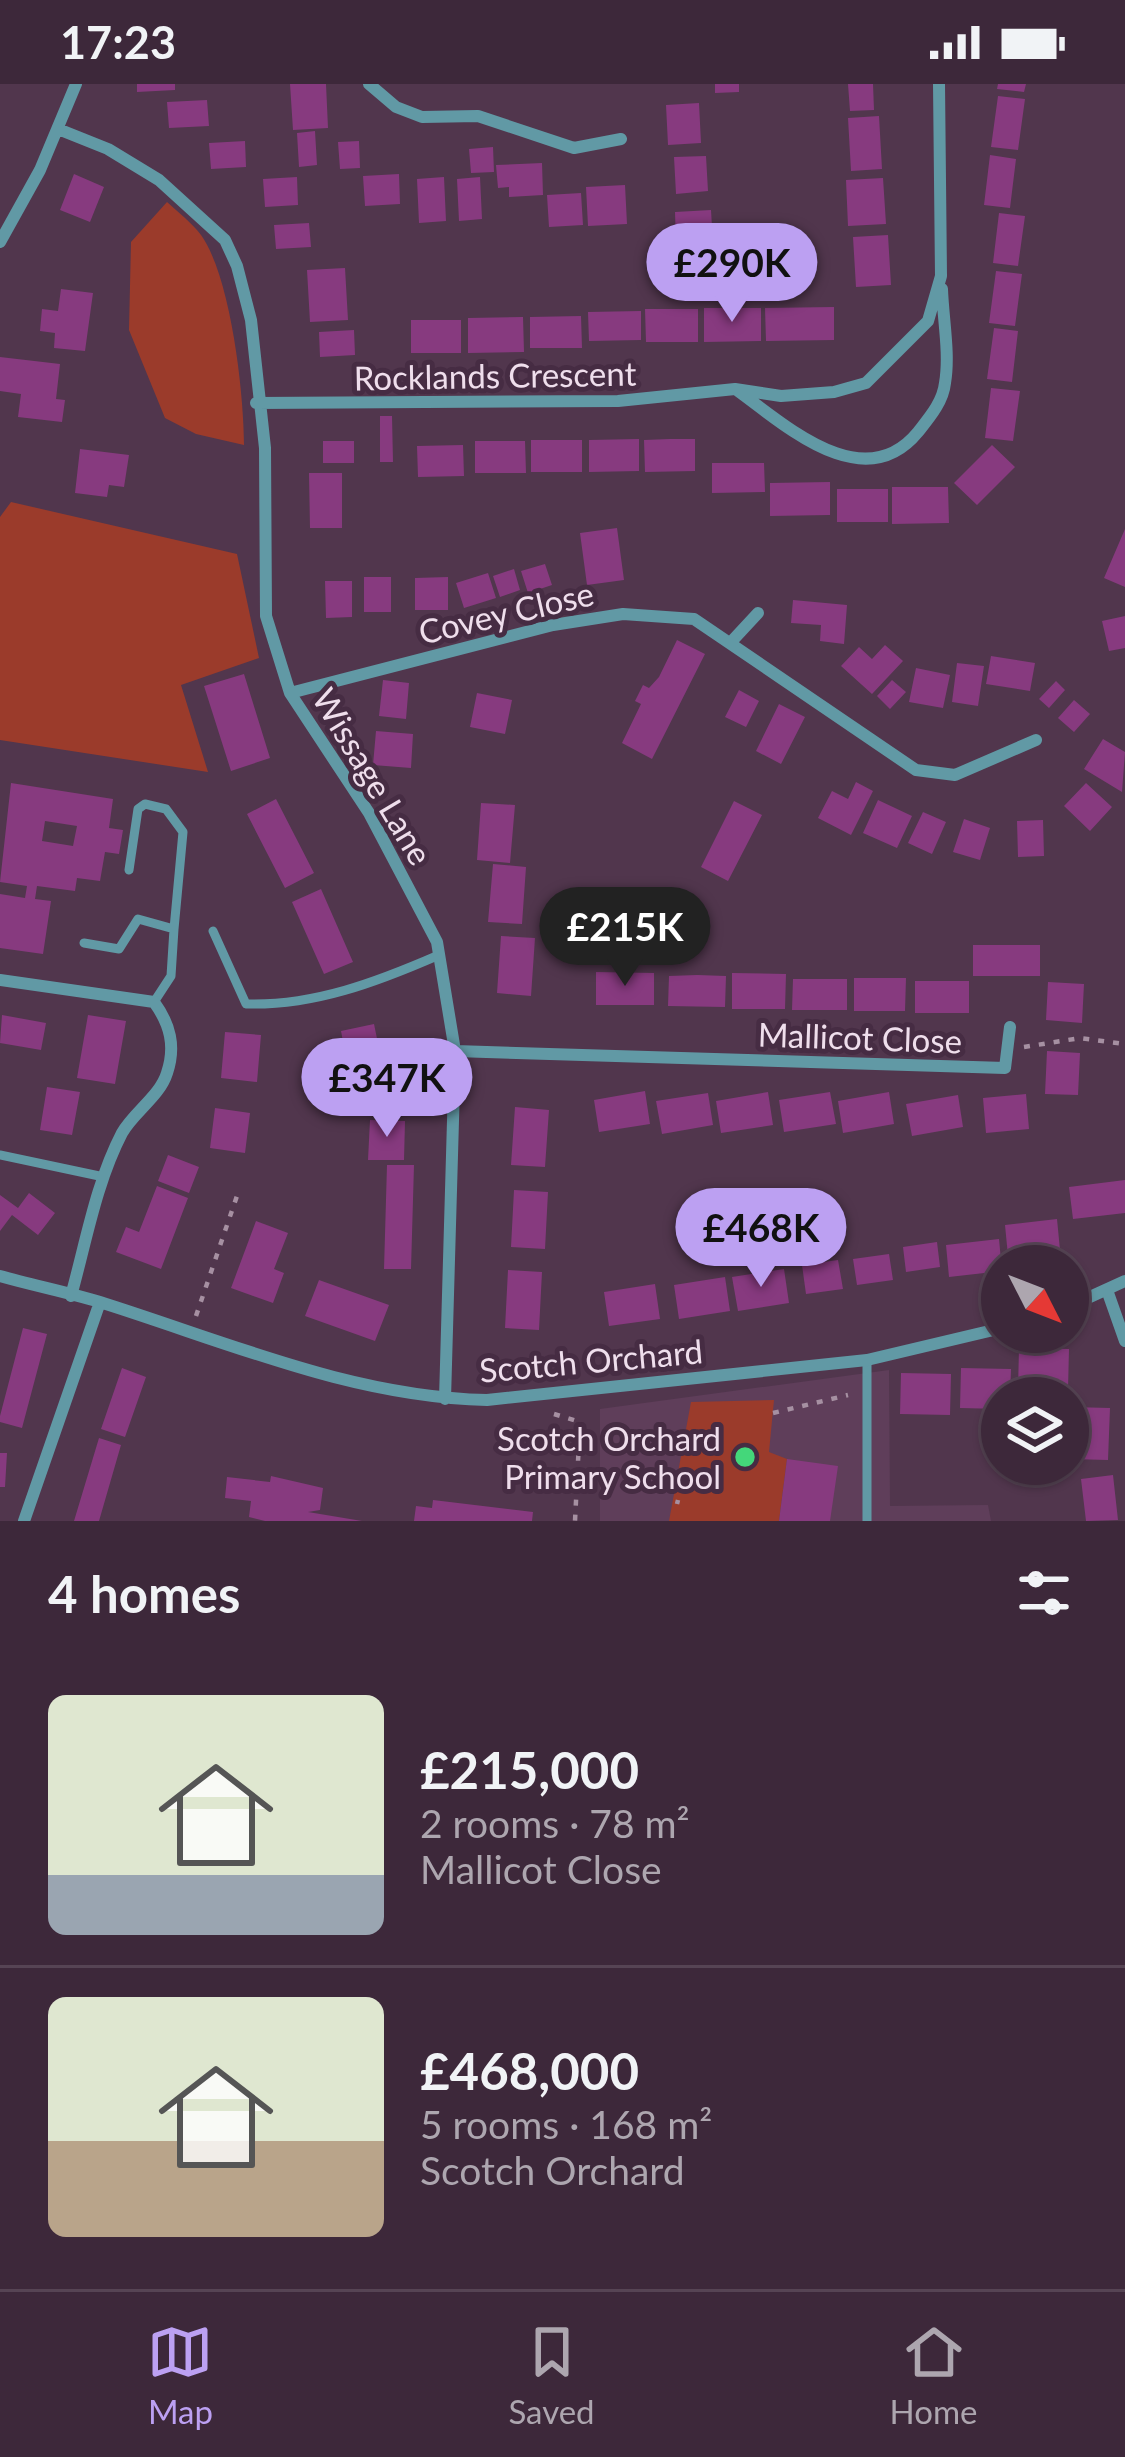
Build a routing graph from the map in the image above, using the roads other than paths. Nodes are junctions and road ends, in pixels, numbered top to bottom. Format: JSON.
{"nodes":[{"id":1,"x":76,"y":84,"type":"edge"},
{"id":2,"x":369,"y":84,"type":"edge"},
{"id":3,"x":939,"y":84,"type":"edge"},
{"id":4,"x":58,"y":130,"type":"junction"},
{"id":5,"x":621,"y":139,"type":"dead end"},
{"id":6,"x":0,"y":242,"type":"edge"},
{"id":7,"x":941,"y":276,"type":"junction"},
{"id":8,"x":735,"y":389,"type":"junction"},
{"id":9,"x":256,"y":403,"type":"junction"},
{"id":10,"x":758,"y":613,"type":"dead end"},
{"id":11,"x":732,"y":641,"type":"junction"},
{"id":12,"x":290,"y":693,"type":"junction"},
{"id":13,"x":1036,"y":740,"type":"dead end"},
{"id":14,"x":129,"y":870,"type":"dead end"},
{"id":15,"x":174,"y":929,"type":"junction"},
{"id":16,"x":213,"y":931,"type":"dead end"},
{"id":17,"x":84,"y":943,"type":"dead end"},
{"id":18,"x":439,"y":955,"type":"junction"},
{"id":19,"x":0,"y":980,"type":"edge"},
{"id":20,"x":154,"y":1002,"type":"junction"},
{"id":21,"x":1010,"y":1027,"type":"dead end"},
{"id":22,"x":455,"y":1051,"type":"junction"},
{"id":23,"x":0,"y":1155,"type":"edge"},
{"id":24,"x":104,"y":1177,"type":"junction"},
{"id":25,"x":0,"y":1276,"type":"edge"},
{"id":26,"x":1125,"y":1281,"type":"edge"},
{"id":27,"x":1107,"y":1290,"type":"junction"},
{"id":28,"x":70,"y":1296,"type":"junction"},
{"id":29,"x":1089,"y":1298,"type":"edge"},
{"id":30,"x":100,"y":1302,"type":"junction"},
{"id":31,"x":981,"y":1333,"type":"edge"},
{"id":32,"x":1125,"y":1341,"type":"edge"},
{"id":33,"x":867,"y":1360,"type":"junction"},
{"id":34,"x":445,"y":1399,"type":"junction"},
{"id":35,"x":24,"y":1521,"type":"edge"},
{"id":36,"x":867,"y":1521,"type":"edge"}],
"edges":[{"from":1,"to":4,"type":"street"},
{"from":2,"to":5,"type":"street"},
{"from":3,"to":7,"type":"street","name":"Rocklands Crescent"},
{"from":4,"to":6,"type":"street"},
{"from":4,"to":9,"type":"street","name":"Wissage Lane"},
{"from":7,"to":8,"type":"street","name":"Rocklands Crescent"},
{"from":7,"to":8,"type":"street","name":"Rocklands Crescent"},
{"from":8,"to":9,"type":"street","name":"Rocklands Crescent"},
{"from":9,"to":12,"type":"street","name":"Wissage Lane"},
{"from":10,"to":11,"type":"street"},
{"from":11,"to":12,"type":"street","name":"Covey Close"},
{"from":11,"to":13,"type":"street","name":"Covey Close"},
{"from":12,"to":18,"type":"street","name":"Wissage Lane"},
{"from":14,"to":15,"type":"lane"},
{"from":15,"to":17,"type":"lane"},
{"from":15,"to":20,"type":"lane"},
{"from":16,"to":18,"type":"lane"},
{"from":18,"to":22,"type":"street","name":"Wissage Lane"},
{"from":19,"to":20,"type":"street"},
{"from":20,"to":24,"type":"street"},
{"from":21,"to":22,"type":"street","name":"Mallicot Close"},
{"from":22,"to":34,"type":"street","name":"Wissage Lane"},
{"from":23,"to":24,"type":"lane"},
{"from":24,"to":28,"type":"street"},
{"from":25,"to":28,"type":"street","name":"Scotch Orchard"},
{"from":26,"to":27,"type":"street"},
{"from":27,"to":29,"type":"street"},
{"from":27,"to":32,"type":"street"},
{"from":28,"to":30,"type":"street","name":"Scotch Orchard"},
{"from":30,"to":34,"type":"street","name":"Scotch Orchard"},
{"from":30,"to":35,"type":"street"},
{"from":31,"to":33,"type":"street","name":"Scotch Orchard"},
{"from":33,"to":34,"type":"street","name":"Scotch Orchard"},
{"from":33,"to":36,"type":"lane"}]}
